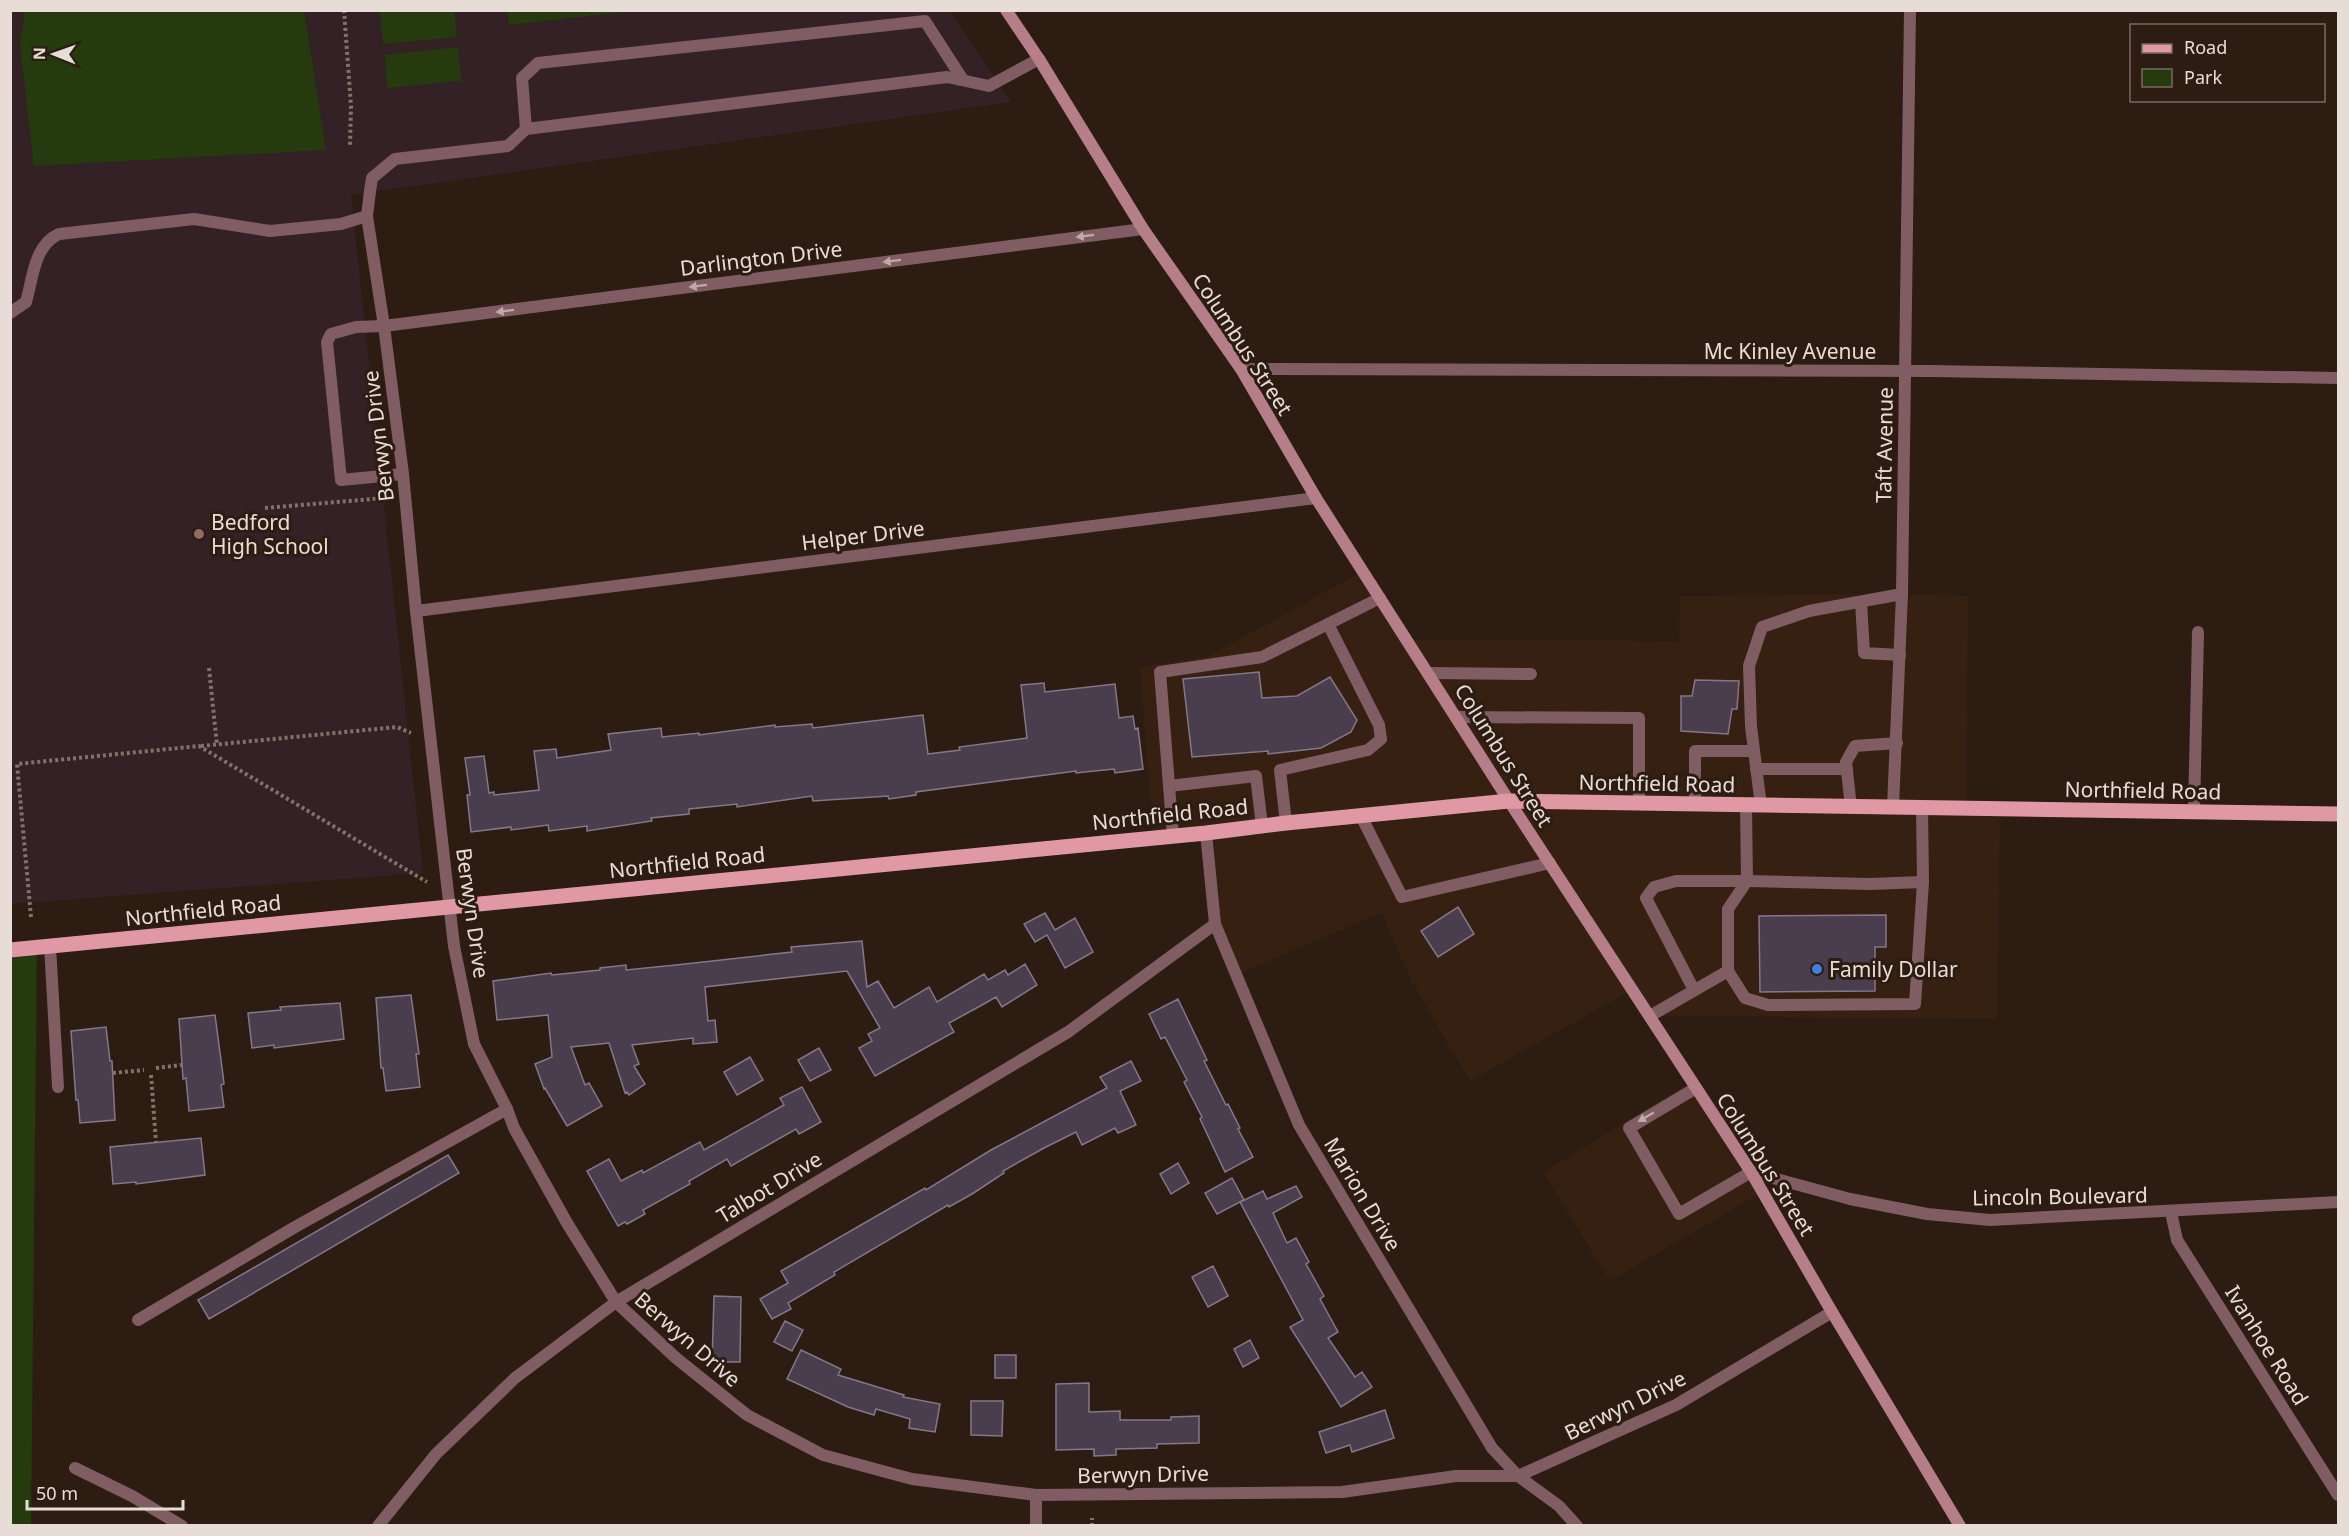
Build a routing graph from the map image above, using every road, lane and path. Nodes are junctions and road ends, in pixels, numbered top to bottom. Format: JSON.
{"nodes":[{"id":1,"x":344,"y":10,"type":"edge"},
{"id":2,"x":1006,"y":10,"type":"edge"},
{"id":3,"x":1910,"y":10,"type":"edge"},
{"id":4,"x":1039,"y":59,"type":"junction"},
{"id":5,"x":963,"y":80,"type":"junction"},
{"id":6,"x":526,"y":129,"type":"junction"},
{"id":7,"x":350,"y":146,"type":"dead end"},
{"id":8,"x":367,"y":216,"type":"junction"},
{"id":9,"x":1143,"y":229,"type":"junction"},
{"id":10,"x":10,"y":313,"type":"edge"},
{"id":11,"x":384,"y":326,"type":"junction"},
{"id":12,"x":1240,"y":369,"type":"junction"},
{"id":13,"x":1904,"y":371,"type":"junction"},
{"id":14,"x":2338,"y":378,"type":"edge"},
{"id":15,"x":403,"y":474,"type":"junction"},
{"id":16,"x":383,"y":498,"type":"dead end"},
{"id":17,"x":1316,"y":498,"type":"junction"},
{"id":18,"x":265,"y":508,"type":"dead end"},
{"id":19,"x":1902,"y":594,"type":"junction"},
{"id":20,"x":1380,"y":598,"type":"junction"},
{"id":21,"x":1862,"y":602,"type":"junction"},
{"id":22,"x":416,"y":611,"type":"junction"},
{"id":23,"x":1328,"y":624,"type":"junction"},
{"id":24,"x":2199,"y":632,"type":"dead end"},
{"id":25,"x":1900,"y":655,"type":"junction"},
{"id":26,"x":208,"y":668,"type":"dead end"},
{"id":27,"x":1428,"y":673,"type":"junction"},
{"id":28,"x":1531,"y":674,"type":"dead end"},
{"id":29,"x":1457,"y":717,"type":"junction"},
{"id":30,"x":411,"y":733,"type":"dead end"},
{"id":31,"x":1897,"y":743,"type":"junction"},
{"id":32,"x":216,"y":745,"type":"junction"},
{"id":33,"x":200,"y":746,"type":"junction"},
{"id":34,"x":1754,"y":751,"type":"junction"},
{"id":35,"x":17,"y":764,"type":"junction"},
{"id":36,"x":10,"y":765,"type":"edge"},
{"id":37,"x":1756,"y":769,"type":"junction"},
{"id":38,"x":1847,"y":769,"type":"junction"},
{"id":39,"x":1169,"y":786,"type":"junction"},
{"id":40,"x":1509,"y":801,"type":"junction"},
{"id":41,"x":1639,"y":803,"type":"junction"},
{"id":42,"x":1695,"y":804,"type":"junction"},
{"id":43,"x":1753,"y":805,"type":"junction"},
{"id":44,"x":1851,"y":807,"type":"junction"},
{"id":45,"x":1893,"y":807,"type":"junction"},
{"id":46,"x":1922,"y":808,"type":"junction"},
{"id":47,"x":2194,"y":812,"type":"junction"},
{"id":48,"x":2338,"y":814,"type":"edge"},
{"id":49,"x":1361,"y":816,"type":"junction"},
{"id":50,"x":1286,"y":823,"type":"junction"},
{"id":51,"x":1262,"y":826,"type":"junction"},
{"id":52,"x":1206,"y":833,"type":"junction"},
{"id":53,"x":1173,"y":836,"type":"junction"},
{"id":54,"x":1550,"y":863,"type":"junction"},
{"id":55,"x":1746,"y":881,"type":"junction"},
{"id":56,"x":427,"y":882,"type":"dead end"},
{"id":57,"x":1923,"y":882,"type":"junction"},
{"id":58,"x":450,"y":906,"type":"junction"},
{"id":59,"x":31,"y":917,"type":"dead end"},
{"id":60,"x":1215,"y":924,"type":"junction"},
{"id":61,"x":50,"y":946,"type":"junction"},
{"id":62,"x":10,"y":950,"type":"edge"},
{"id":63,"x":1728,"y":970,"type":"junction"},
{"id":64,"x":1694,"y":990,"type":"junction"},
{"id":65,"x":1650,"y":1016,"type":"junction"},
{"id":66,"x":182,"y":1065,"type":"dead end"},
{"id":67,"x":156,"y":1068,"type":"dead end"},
{"id":68,"x":144,"y":1070,"type":"dead end"},
{"id":69,"x":113,"y":1073,"type":"dead end"},
{"id":70,"x":151,"y":1075,"type":"dead end"},
{"id":71,"x":58,"y":1087,"type":"dead end"},
{"id":72,"x":1696,"y":1088,"type":"junction"},
{"id":73,"x":507,"y":1109,"type":"junction"},
{"id":74,"x":156,"y":1142,"type":"dead end"},
{"id":75,"x":1751,"y":1172,"type":"junction"},
{"id":76,"x":2338,"y":1202,"type":"edge"},
{"id":77,"x":2171,"y":1212,"type":"junction"},
{"id":78,"x":616,"y":1302,"type":"junction"},
{"id":79,"x":1832,"y":1312,"type":"junction"},
{"id":80,"x":138,"y":1320,"type":"dead end"},
{"id":81,"x":75,"y":1468,"type":"dead end"},
{"id":82,"x":1518,"y":1476,"type":"junction"},
{"id":83,"x":1036,"y":1495,"type":"junction"},
{"id":84,"x":2338,"y":1495,"type":"edge"},
{"id":85,"x":1092,"y":1518,"type":"dead end"},
{"id":86,"x":182,"y":1526,"type":"edge"},
{"id":87,"x":378,"y":1526,"type":"edge"},
{"id":88,"x":1036,"y":1526,"type":"edge"},
{"id":89,"x":1092,"y":1526,"type":"edge"},
{"id":90,"x":1577,"y":1526,"type":"edge"},
{"id":91,"x":1960,"y":1526,"type":"edge"}],
"edges":[{"from":1,"to":7,"type":"path"},
{"from":2,"to":4,"type":"street","name":"Columbus Street"},
{"from":3,"to":13,"type":"street","name":"Taft Avenue"},
{"from":4,"to":5,"type":"street"},
{"from":4,"to":9,"type":"street","name":"Columbus Street"},
{"from":5,"to":6,"type":"street"},
{"from":5,"to":6,"type":"street"},
{"from":6,"to":8,"type":"street","name":"Berwyn Drive"},
{"from":8,"to":10,"type":"street"},
{"from":8,"to":11,"type":"street","name":"Berwyn Drive"},
{"from":9,"to":11,"type":"street","name":"Darlington Drive","one_way":true},
{"from":9,"to":12,"type":"street","name":"Columbus Street"},
{"from":11,"to":15,"type":"street","name":"Berwyn Drive"},
{"from":11,"to":15,"type":"street","name":"Darlington Drive"},
{"from":12,"to":13,"type":"street","name":"Mc Kinley Avenue"},
{"from":12,"to":17,"type":"street","name":"Columbus Street"},
{"from":13,"to":14,"type":"street","name":"Mc Kinley Avenue"},
{"from":13,"to":19,"type":"street","name":"Taft Avenue"},
{"from":15,"to":22,"type":"street","name":"Berwyn Drive"},
{"from":16,"to":18,"type":"path"},
{"from":17,"to":20,"type":"street","name":"Columbus Street"},
{"from":17,"to":22,"type":"street","name":"Helper Drive"},
{"from":19,"to":21,"type":"street"},
{"from":19,"to":25,"type":"street","name":"Taft Avenue"},
{"from":20,"to":23,"type":"street"},
{"from":20,"to":27,"type":"street","name":"Columbus Street"},
{"from":21,"to":25,"type":"street"},
{"from":21,"to":34,"type":"street"},
{"from":22,"to":58,"type":"street","name":"Berwyn Drive"},
{"from":23,"to":39,"type":"street"},
{"from":23,"to":50,"type":"street"},
{"from":24,"to":47,"type":"street"},
{"from":25,"to":31,"type":"street","name":"Taft Avenue"},
{"from":26,"to":32,"type":"path"},
{"from":27,"to":28,"type":"street"},
{"from":27,"to":29,"type":"street","name":"Columbus Street"},
{"from":29,"to":40,"type":"street","name":"Columbus Street"},
{"from":29,"to":41,"type":"street"},
{"from":30,"to":32,"type":"path"},
{"from":31,"to":38,"type":"street"},
{"from":31,"to":45,"type":"street","name":"Taft Avenue"},
{"from":32,"to":33,"type":"path"},
{"from":33,"to":35,"type":"path"},
{"from":33,"to":56,"type":"path"},
{"from":34,"to":37,"type":"street"},
{"from":34,"to":42,"type":"street"},
{"from":35,"to":36,"type":"path"},
{"from":35,"to":59,"type":"path"},
{"from":37,"to":38,"type":"street"},
{"from":37,"to":43,"type":"street"},
{"from":38,"to":44,"type":"street"},
{"from":39,"to":51,"type":"street"},
{"from":39,"to":53,"type":"street"},
{"from":40,"to":41,"type":"main road","name":"Northfield Road"},
{"from":40,"to":49,"type":"main road","name":"Northfield Road"},
{"from":40,"to":54,"type":"street","name":"Columbus Street"},
{"from":41,"to":42,"type":"main road","name":"Northfield Road"},
{"from":42,"to":43,"type":"main road","name":"Northfield Road"},
{"from":43,"to":44,"type":"main road","name":"Northfield Road"},
{"from":43,"to":55,"type":"street"},
{"from":44,"to":45,"type":"main road","name":"Northfield Road"},
{"from":45,"to":46,"type":"main road","name":"Northfield Road"},
{"from":46,"to":47,"type":"main road","name":"Northfield Road"},
{"from":46,"to":57,"type":"street"},
{"from":47,"to":48,"type":"main road","name":"Northfield Road"},
{"from":49,"to":50,"type":"main road","name":"Northfield Road"},
{"from":49,"to":54,"type":"street"},
{"from":50,"to":51,"type":"main road","name":"Northfield Road"},
{"from":51,"to":52,"type":"main road","name":"Northfield Road"},
{"from":52,"to":53,"type":"main road","name":"Northfield Road"},
{"from":52,"to":60,"type":"street","name":"Marion Drive"},
{"from":53,"to":58,"type":"main road","name":"Northfield Road"},
{"from":54,"to":65,"type":"street","name":"Columbus Street"},
{"from":55,"to":57,"type":"street"},
{"from":55,"to":63,"type":"street"},
{"from":55,"to":64,"type":"street"},
{"from":57,"to":63,"type":"street"},
{"from":58,"to":61,"type":"main road","name":"Northfield Road"},
{"from":58,"to":73,"type":"street","name":"Berwyn Drive"},
{"from":60,"to":78,"type":"street","name":"Talbot Drive"},
{"from":60,"to":82,"type":"street","name":"Marion Drive"},
{"from":61,"to":62,"type":"main road","name":"Northfield Road"},
{"from":61,"to":71,"type":"street"},
{"from":63,"to":64,"type":"street"},
{"from":64,"to":65,"type":"street"},
{"from":65,"to":72,"type":"street","name":"Columbus Street"},
{"from":66,"to":67,"type":"path"},
{"from":68,"to":69,"type":"path"},
{"from":70,"to":74,"type":"path"},
{"from":72,"to":75,"type":"street","name":"Columbus Street"},
{"from":72,"to":75,"type":"street","one_way":true},
{"from":73,"to":78,"type":"street","name":"Berwyn Drive"},
{"from":73,"to":80,"type":"street"},
{"from":75,"to":77,"type":"street","name":"Lincoln Boulevard"},
{"from":75,"to":79,"type":"street","name":"Columbus Street"},
{"from":76,"to":77,"type":"street","name":"Lincoln Boulevard"},
{"from":77,"to":84,"type":"street","name":"Ivanhoe Road"},
{"from":78,"to":83,"type":"street","name":"Berwyn Drive"},
{"from":78,"to":87,"type":"street","name":"Talbot Drive"},
{"from":79,"to":82,"type":"street","name":"Berwyn Drive"},
{"from":79,"to":91,"type":"street","name":"Columbus Street"},
{"from":81,"to":86,"type":"street"},
{"from":82,"to":83,"type":"street","name":"Berwyn Drive"},
{"from":82,"to":90,"type":"street","name":"Marion Drive"},
{"from":83,"to":88,"type":"street"},
{"from":85,"to":89,"type":"path"}]}
